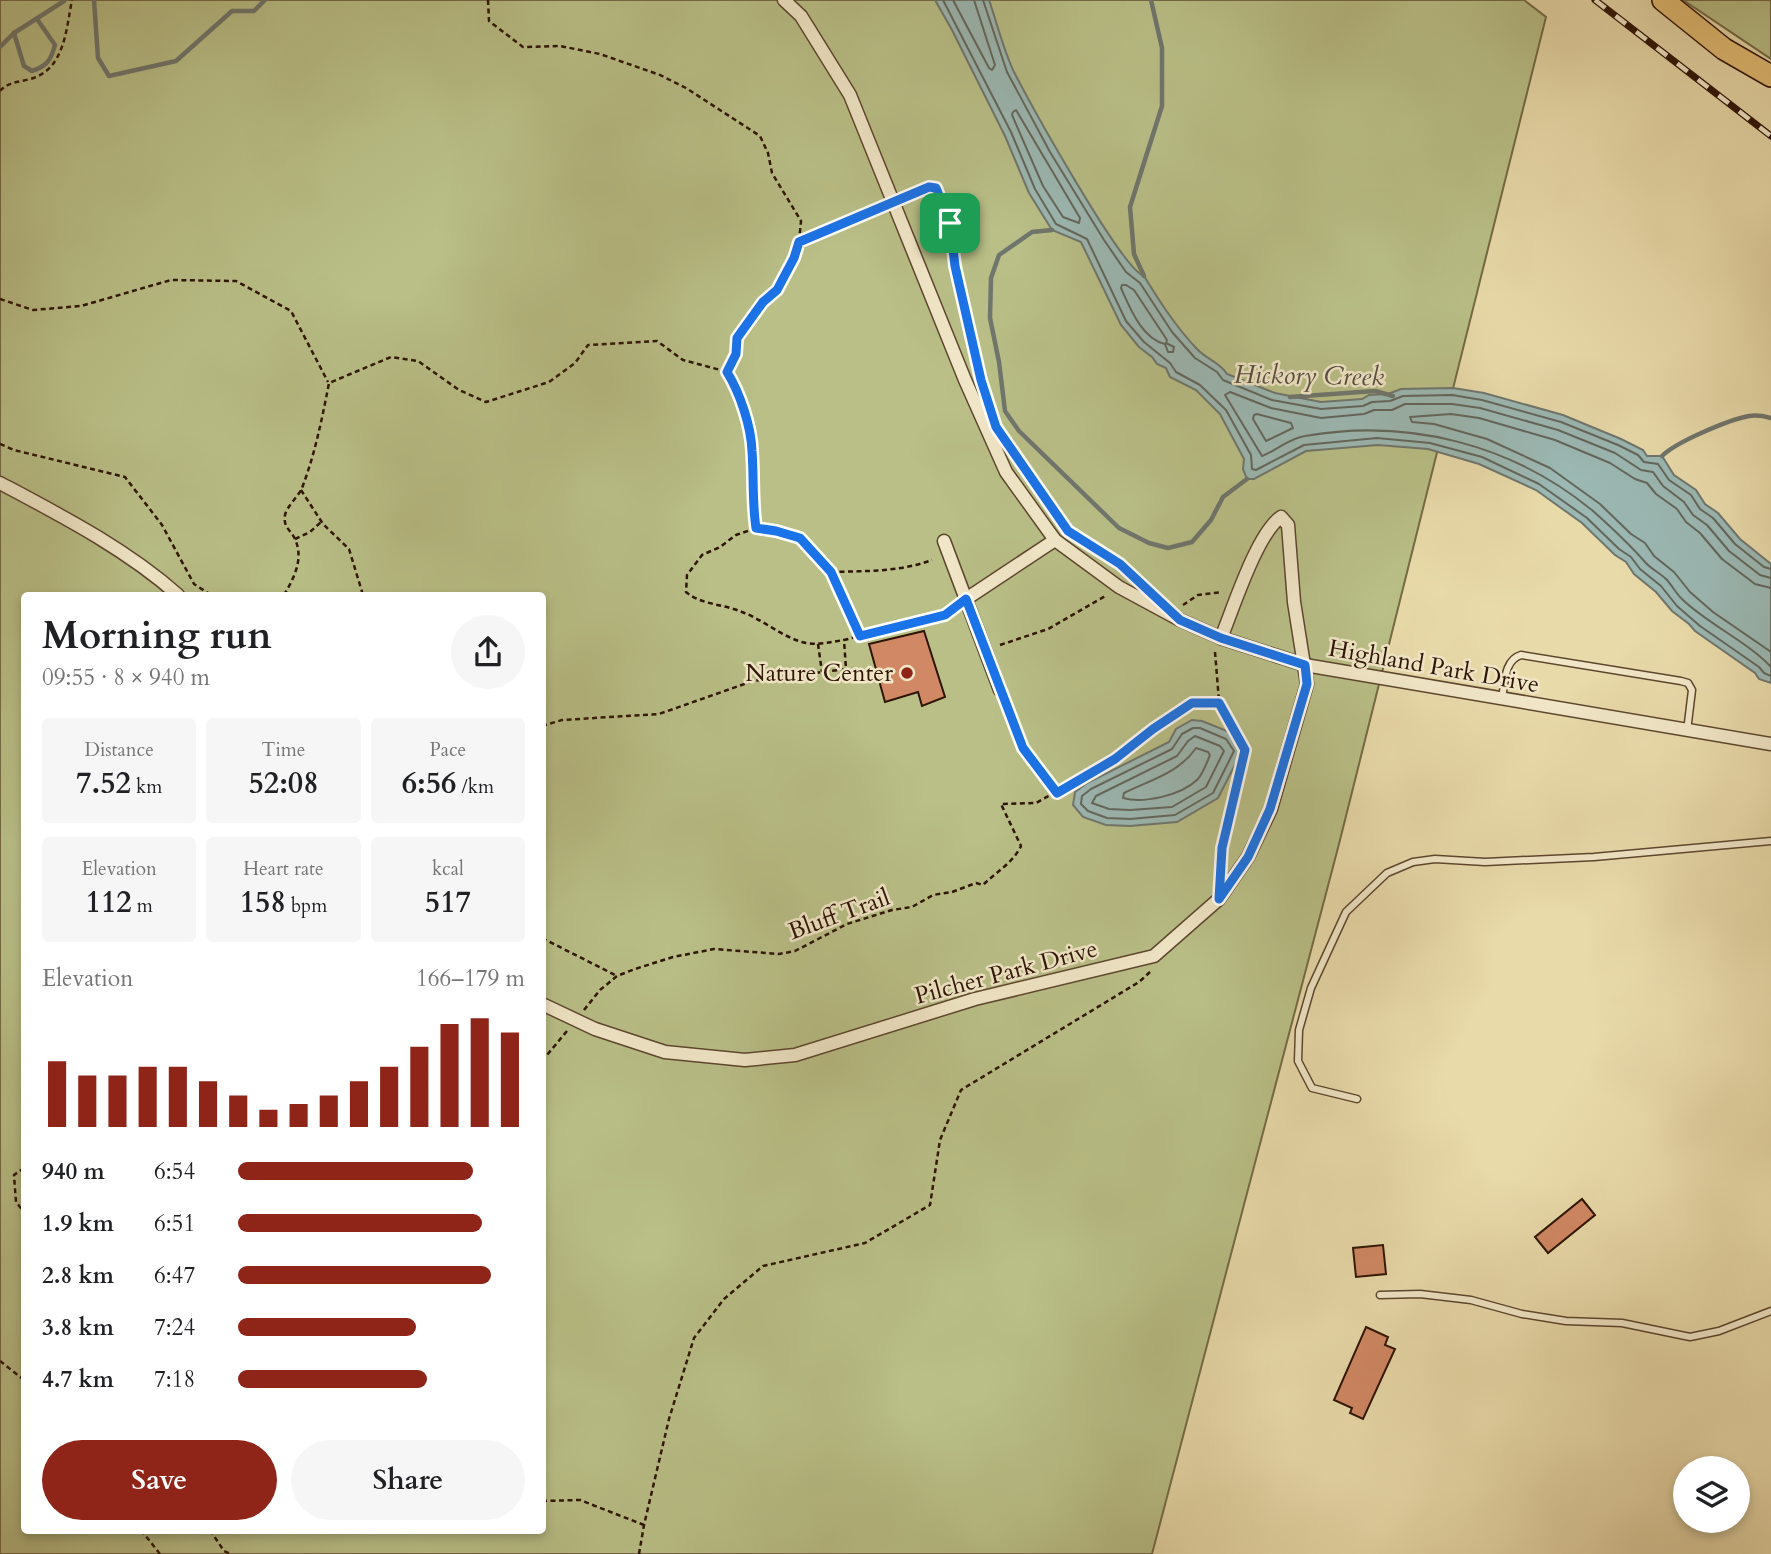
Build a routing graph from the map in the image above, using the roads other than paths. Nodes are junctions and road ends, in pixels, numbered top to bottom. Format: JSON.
{"nodes":[{"id":1,"x":784,"y":0,"type":"edge"},
{"id":2,"x":1663,"y":0,"type":"edge"},
{"id":3,"x":1771,"y":76,"type":"edge"},
{"id":4,"x":0,"y":483,"type":"edge"},
{"id":5,"x":1055,"y":540,"type":"junction"},
{"id":6,"x":944,"y":541,"type":"dead end"},
{"id":7,"x":175,"y":592,"type":"edge"},
{"id":8,"x":966,"y":599,"type":"junction"},
{"id":9,"x":1218,"y":642,"type":"junction"},
{"id":10,"x":1305,"y":665,"type":"junction"},
{"id":11,"x":1000,"y":690,"type":"road end"},
{"id":12,"x":1502,"y":698,"type":"junction"},
{"id":13,"x":1687,"y":730,"type":"junction"},
{"id":14,"x":1771,"y":744,"type":"edge"},
{"id":15,"x":1771,"y":841,"type":"edge"},
{"id":16,"x":546,"y":1006,"type":"edge"},
{"id":17,"x":1357,"y":1099,"type":"dead end"},
{"id":18,"x":1380,"y":1295,"type":"dead end"},
{"id":19,"x":1771,"y":1311,"type":"edge"}],
"edges":[{"from":1,"to":5,"type":"street","name":"Highland Park Drive"},
{"from":2,"to":3,"type":"main road"},
{"from":4,"to":7,"type":"street"},
{"from":5,"to":8,"type":"street"},
{"from":5,"to":9,"type":"street","name":"Highland Park Drive"},
{"from":6,"to":8,"type":"street"},
{"from":8,"to":11,"type":"street"},
{"from":9,"to":10,"type":"street","name":"Highland Park Drive"},
{"from":9,"to":10,"type":"street","name":"Pilcher Park Drive"},
{"from":10,"to":12,"type":"street","name":"Highland Park Drive"},
{"from":10,"to":16,"type":"street","name":"Pilcher Park Drive"},
{"from":12,"to":13,"type":"street","name":"Highland Park Drive"},
{"from":12,"to":13,"type":"lane"},
{"from":13,"to":14,"type":"street","name":"Highland Park Drive"},
{"from":15,"to":17,"type":"lane"},
{"from":18,"to":19,"type":"lane"}]}
